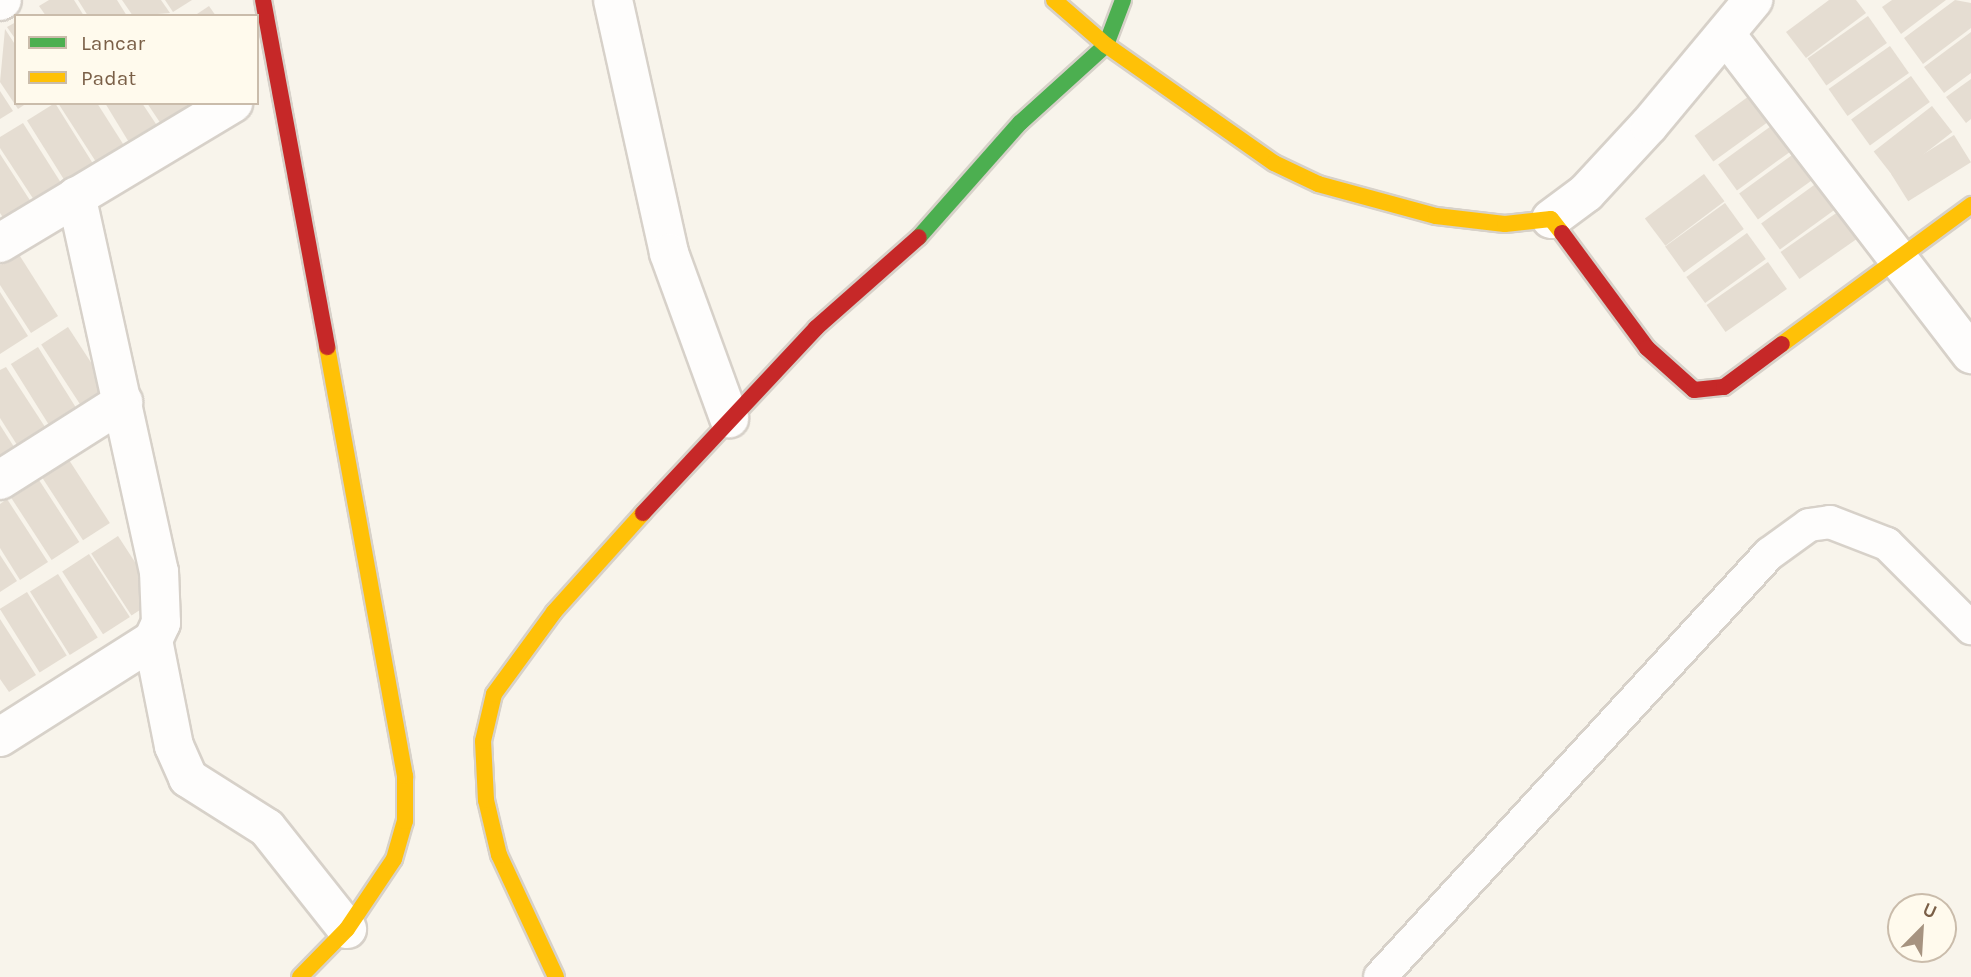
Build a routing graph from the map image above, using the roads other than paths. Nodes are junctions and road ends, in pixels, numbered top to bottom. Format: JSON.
{"nodes":[{"id":1,"x":263,"y":0,"type":"edge"},
{"id":2,"x":613,"y":0,"type":"edge"},
{"id":3,"x":1054,"y":0,"type":"edge"},
{"id":4,"x":1123,"y":0,"type":"edge"},
{"id":5,"x":1753,"y":0,"type":"edge"},
{"id":6,"x":1727,"y":36,"type":"junction"},
{"id":7,"x":1106,"y":45,"type":"junction"},
{"id":8,"x":265,"y":84,"type":"edge"},
{"id":9,"x":230,"y":105,"type":"edge"},
{"id":10,"x":76,"y":196,"type":"junction"},
{"id":11,"x":1971,"y":205,"type":"edge"},
{"id":12,"x":1551,"y":219,"type":"junction"},
{"id":13,"x":0,"y":243,"type":"edge"},
{"id":14,"x":1898,"y":257,"type":"junction"},
{"id":15,"x":1971,"y":355,"type":"edge"},
{"id":16,"x":123,"y":402,"type":"junction"},
{"id":17,"x":729,"y":418,"type":"junction"},
{"id":18,"x":0,"y":480,"type":"edge"},
{"id":19,"x":1971,"y":628,"type":"edge"},
{"id":20,"x":153,"y":640,"type":"junction"},
{"id":21,"x":0,"y":737,"type":"edge"},
{"id":22,"x":346,"y":929,"type":"junction"},
{"id":23,"x":300,"y":977,"type":"edge"},
{"id":24,"x":556,"y":977,"type":"edge"},
{"id":25,"x":1380,"y":977,"type":"edge"}],
"edges":[{"from":1,"to":8,"type":"street"},
{"from":2,"to":17,"type":"street"},
{"from":3,"to":7,"type":"street"},
{"from":4,"to":7,"type":"street"},
{"from":5,"to":6,"type":"street"},
{"from":6,"to":12,"type":"street"},
{"from":6,"to":14,"type":"street"},
{"from":7,"to":12,"type":"street"},
{"from":7,"to":17,"type":"street"},
{"from":8,"to":22,"type":"street"},
{"from":9,"to":10,"type":"street"},
{"from":10,"to":13,"type":"street"},
{"from":10,"to":16,"type":"street"},
{"from":11,"to":14,"type":"street"},
{"from":12,"to":14,"type":"street"},
{"from":14,"to":15,"type":"street"},
{"from":16,"to":18,"type":"street"},
{"from":16,"to":20,"type":"street"},
{"from":17,"to":24,"type":"street"},
{"from":19,"to":25,"type":"lane"},
{"from":20,"to":21,"type":"street"},
{"from":20,"to":22,"type":"street"},
{"from":22,"to":23,"type":"street"}]}
